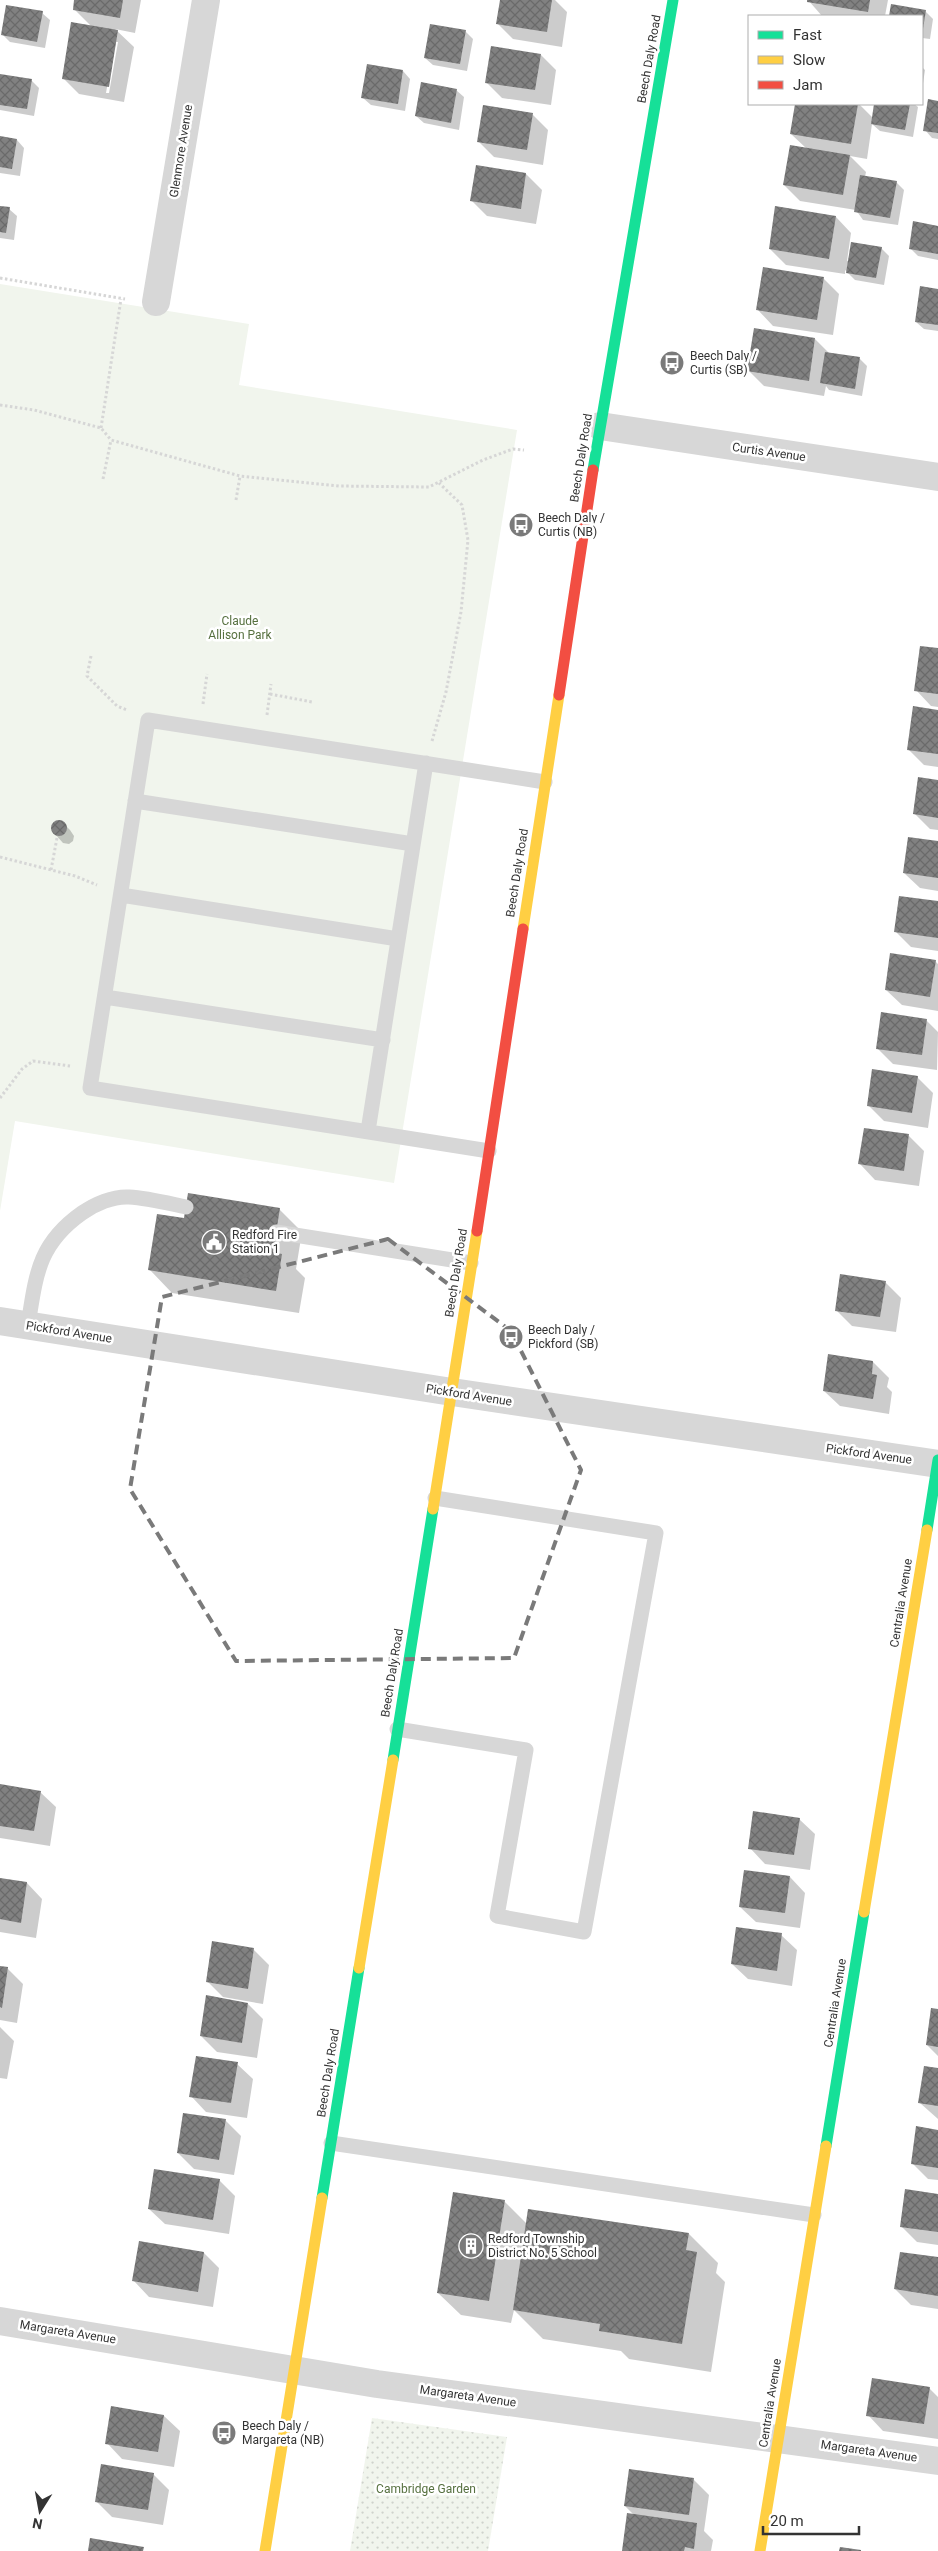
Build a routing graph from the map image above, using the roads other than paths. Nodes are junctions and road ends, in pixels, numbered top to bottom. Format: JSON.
{"nodes":[{"id":1,"x":206,"y":0,"type":"edge"},
{"id":2,"x":673,"y":0,"type":"edge"},
{"id":3,"x":156,"y":302,"type":"dead end"},
{"id":4,"x":600,"y":426,"type":"junction"},
{"id":5,"x":938,"y":477,"type":"edge"},
{"id":6,"x":426,"y":763,"type":"junction"},
{"id":7,"x":545,"y":782,"type":"junction"},
{"id":8,"x":135,"y":801,"type":"junction"},
{"id":9,"x":413,"y":844,"type":"junction"},
{"id":10,"x":121,"y":895,"type":"junction"},
{"id":11,"x":398,"y":939,"type":"junction"},
{"id":12,"x":104,"y":996,"type":"junction"},
{"id":13,"x":383,"y":1040,"type":"junction"},
{"id":14,"x":368,"y":1132,"type":"junction"},
{"id":15,"x":489,"y":1151,"type":"junction"},
{"id":16,"x":186,"y":1206,"type":"dead end"},
{"id":17,"x":276,"y":1232,"type":"dead end"},
{"id":18,"x":471,"y":1263,"type":"junction"},
{"id":19,"x":0,"y":1321,"type":"edge"},
{"id":20,"x":28,"y":1325,"type":"junction"},
{"id":21,"x":452,"y":1392,"type":"junction"},
{"id":22,"x":938,"y":1460,"type":"edge"},
{"id":23,"x":938,"y":1464,"type":"edge"},
{"id":24,"x":435,"y":1498,"type":"junction"},
{"id":25,"x":398,"y":1729,"type":"junction"},
{"id":26,"x":331,"y":2143,"type":"junction"},
{"id":27,"x":814,"y":2216,"type":"junction"},
{"id":28,"x":0,"y":2321,"type":"edge"},
{"id":29,"x":295,"y":2369,"type":"junction"},
{"id":30,"x":778,"y":2438,"type":"junction"},
{"id":31,"x":938,"y":2461,"type":"edge"},
{"id":32,"x":265,"y":2551,"type":"edge"},
{"id":33,"x":760,"y":2551,"type":"edge"}],
"edges":[{"from":1,"to":3,"type":"street","name":"Glenmore Avenue"},
{"from":2,"to":4,"type":"main road","name":"Beech Daly Road"},
{"from":4,"to":5,"type":"street","name":"Curtis Avenue"},
{"from":4,"to":7,"type":"main road","name":"Beech Daly Road"},
{"from":6,"to":7,"type":"lane"},
{"from":6,"to":8,"type":"lane"},
{"from":6,"to":9,"type":"lane"},
{"from":7,"to":15,"type":"main road","name":"Beech Daly Road"},
{"from":8,"to":9,"type":"lane"},
{"from":8,"to":10,"type":"lane"},
{"from":9,"to":11,"type":"lane"},
{"from":10,"to":11,"type":"lane"},
{"from":10,"to":12,"type":"lane"},
{"from":11,"to":13,"type":"lane"},
{"from":12,"to":13,"type":"lane"},
{"from":12,"to":14,"type":"lane"},
{"from":13,"to":14,"type":"lane"},
{"from":14,"to":15,"type":"lane"},
{"from":15,"to":18,"type":"main road","name":"Beech Daly Road"},
{"from":16,"to":20,"type":"lane"},
{"from":17,"to":18,"type":"lane"},
{"from":18,"to":21,"type":"main road","name":"Beech Daly Road"},
{"from":19,"to":20,"type":"street","name":"Pickford Avenue"},
{"from":20,"to":21,"type":"street","name":"Pickford Avenue"},
{"from":21,"to":23,"type":"street","name":"Pickford Avenue"},
{"from":21,"to":24,"type":"main road","name":"Beech Daly Road"},
{"from":22,"to":23,"type":"main road","name":"Centralia Avenue"},
{"from":23,"to":27,"type":"main road","name":"Centralia Avenue"},
{"from":24,"to":25,"type":"main road","name":"Beech Daly Road"},
{"from":24,"to":25,"type":"lane"},
{"from":25,"to":26,"type":"main road","name":"Beech Daly Road"},
{"from":26,"to":27,"type":"lane"},
{"from":26,"to":29,"type":"main road","name":"Beech Daly Road"},
{"from":27,"to":30,"type":"main road","name":"Centralia Avenue"},
{"from":28,"to":29,"type":"street","name":"Margareta Avenue"},
{"from":29,"to":30,"type":"street","name":"Margareta Avenue"},
{"from":29,"to":32,"type":"main road","name":"Beech Daly Road"},
{"from":30,"to":31,"type":"street","name":"Margareta Avenue"},
{"from":30,"to":33,"type":"main road","name":"Centralia Avenue"}]}
